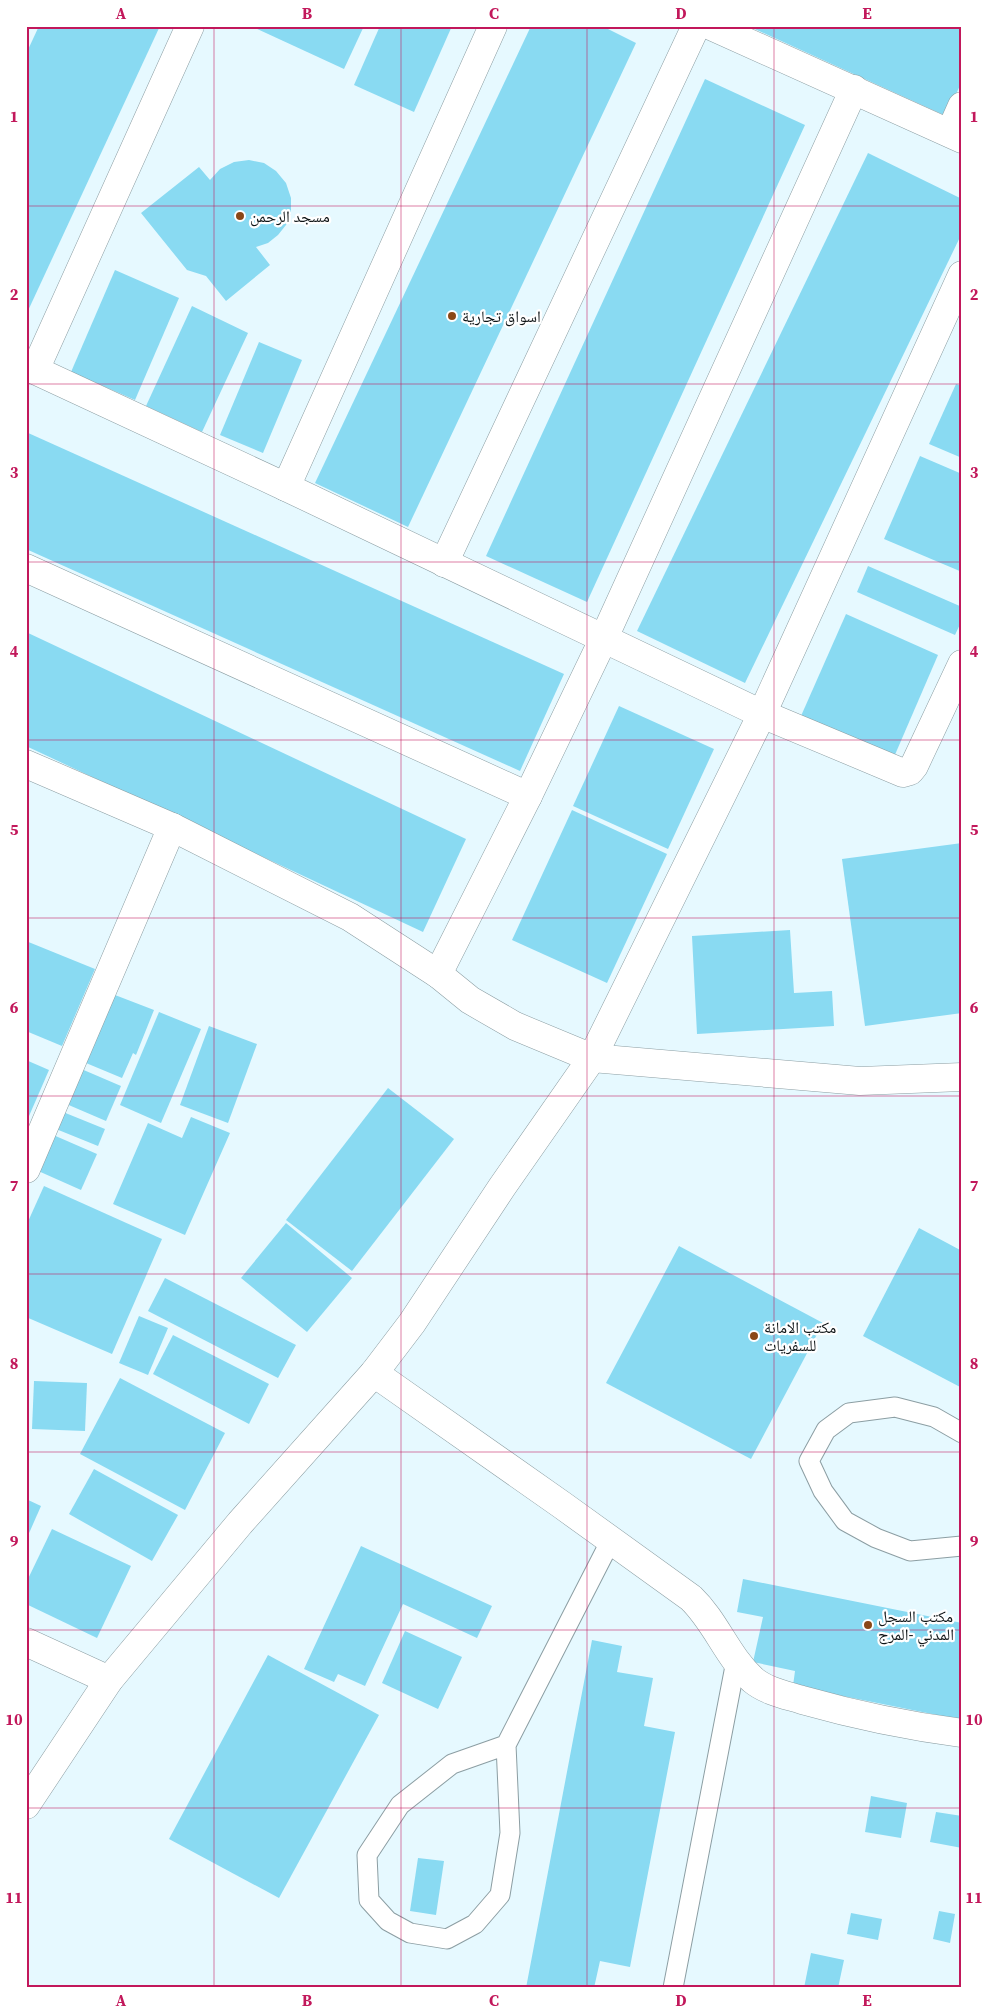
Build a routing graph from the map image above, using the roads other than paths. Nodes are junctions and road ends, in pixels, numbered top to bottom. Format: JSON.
{"nodes":[{"id":1,"x":190,"y":26,"type":"edge"},
{"id":2,"x":493,"y":26,"type":"edge"},
{"id":3,"x":696,"y":26,"type":"edge"},
{"id":4,"x":711,"y":26,"type":"edge"},
{"id":5,"x":854,"y":89,"type":"junction"},
{"id":6,"x":962,"y":106,"type":"edge"},
{"id":7,"x":956,"y":136,"type":"edge"},
{"id":8,"x":962,"y":275,"type":"edge"},
{"id":9,"x":30,"y":368,"type":"edge"},
{"id":10,"x":286,"y":487,"type":"junction"},
{"id":11,"x":444,"y":563,"type":"junction"},
{"id":12,"x":26,"y":568,"type":"edge"},
{"id":13,"x":603,"y":640,"type":"junction"},
{"id":14,"x":962,"y":664,"type":"edge"},
{"id":15,"x":762,"y":714,"type":"junction"},
{"id":16,"x":26,"y":764,"type":"edge"},
{"id":17,"x":528,"y":796,"type":"junction"},
{"id":18,"x":172,"y":827,"type":"junction"},
{"id":19,"x":438,"y":974,"type":"junction"},
{"id":20,"x":592,"y":1058,"type":"junction"},
{"id":21,"x":962,"y":1077,"type":"edge"},
{"id":22,"x":26,"y":1169,"type":"edge"},
{"id":23,"x":374,"y":1373,"type":"junction"},
{"id":24,"x":962,"y":1433,"type":"edge"},
{"id":25,"x":611,"y":1540,"type":"junction"},
{"id":26,"x":962,"y":1546,"type":"edge"},
{"id":27,"x":26,"y":1642,"type":"edge"},
{"id":28,"x":736,"y":1661,"type":"junction"},
{"id":29,"x":109,"y":1680,"type":"junction"},
{"id":30,"x":962,"y":1733,"type":"edge"},
{"id":31,"x":506,"y":1745,"type":"junction"},
{"id":32,"x":26,"y":1805,"type":"edge"},
{"id":33,"x":673,"y":1988,"type":"edge"}],
"edges":[{"from":1,"to":9,"type":"street"},
{"from":2,"to":10,"type":"street"},
{"from":3,"to":11,"type":"street"},
{"from":4,"to":5,"type":"street"},
{"from":5,"to":7,"type":"street"},
{"from":5,"to":13,"type":"street"},
{"from":6,"to":7,"type":"street"},
{"from":8,"to":15,"type":"street"},
{"from":9,"to":10,"type":"street"},
{"from":10,"to":11,"type":"street"},
{"from":11,"to":13,"type":"street"},
{"from":12,"to":17,"type":"street"},
{"from":13,"to":15,"type":"street"},
{"from":13,"to":17,"type":"street"},
{"from":14,"to":15,"type":"street"},
{"from":15,"to":20,"type":"street"},
{"from":16,"to":18,"type":"street"},
{"from":17,"to":19,"type":"street"},
{"from":18,"to":19,"type":"street"},
{"from":18,"to":22,"type":"street"},
{"from":19,"to":20,"type":"street"},
{"from":20,"to":21,"type":"street"},
{"from":20,"to":23,"type":"street"},
{"from":23,"to":25,"type":"street"},
{"from":23,"to":29,"type":"street"},
{"from":24,"to":26,"type":"lane"},
{"from":25,"to":28,"type":"street"},
{"from":25,"to":31,"type":"lane"},
{"from":27,"to":29,"type":"street"},
{"from":28,"to":30,"type":"street"},
{"from":28,"to":33,"type":"lane"},
{"from":29,"to":32,"type":"street"},
{"from":31,"to":31,"type":"lane"}]}
